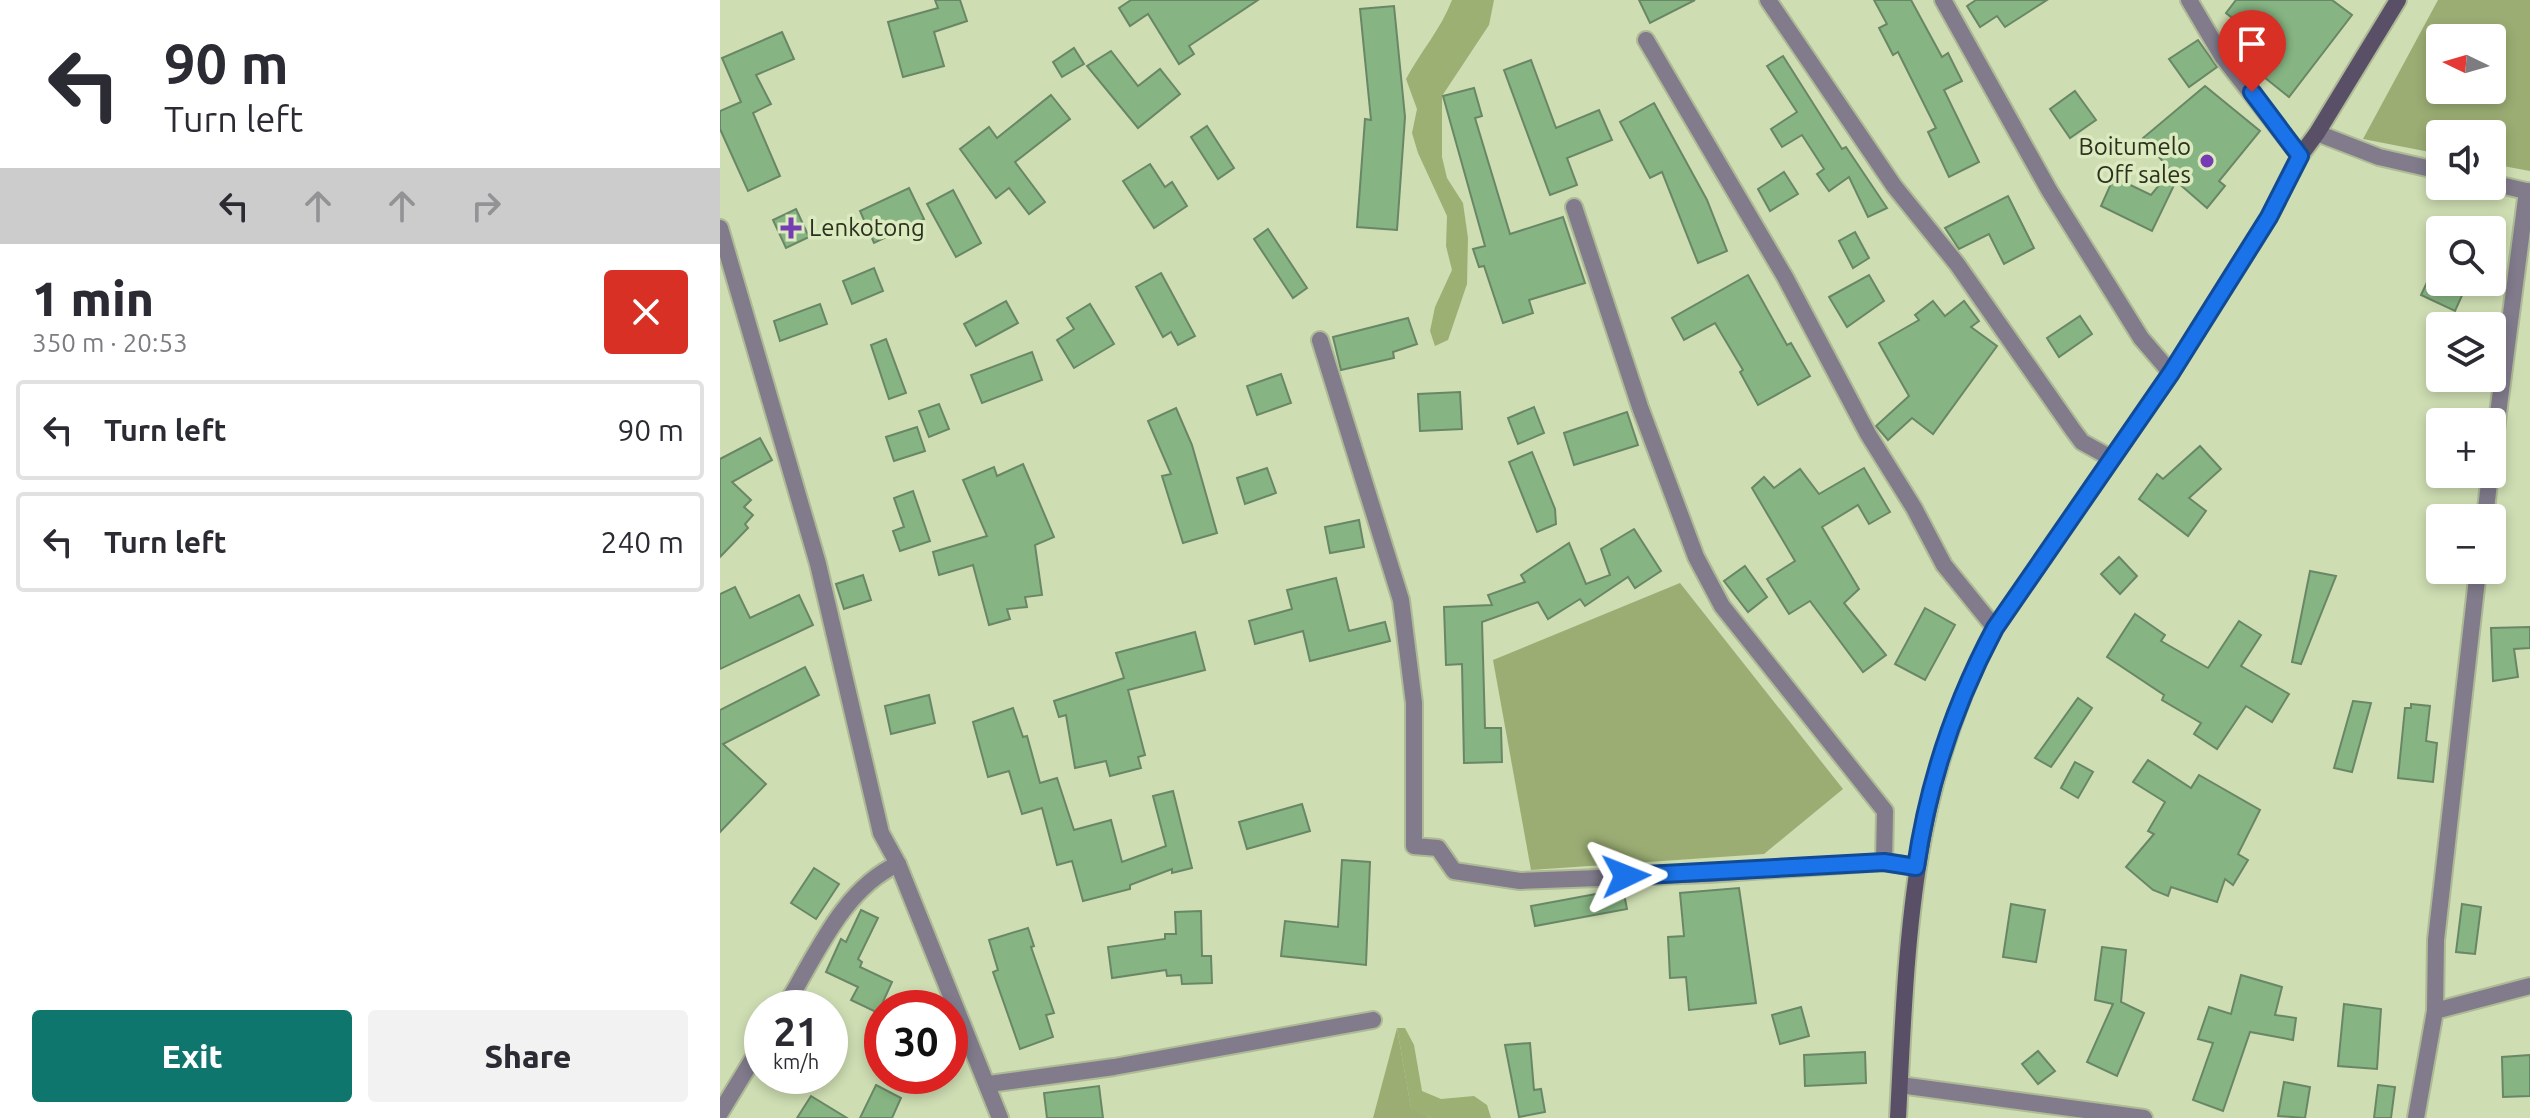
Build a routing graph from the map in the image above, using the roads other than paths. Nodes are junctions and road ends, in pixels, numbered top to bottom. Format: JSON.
{"nodes":[{"id":1,"x":1768,"y":0,"type":"edge"},
{"id":2,"x":1943,"y":0,"type":"edge"},
{"id":3,"x":2189,"y":0,"type":"edge"},
{"id":4,"x":2398,"y":0,"type":"edge"},
{"id":5,"x":1646,"y":40,"type":"dead end"},
{"id":6,"x":2317,"y":133,"type":"junction"},
{"id":7,"x":2300,"y":156,"type":"junction"},
{"id":8,"x":2426,"y":168,"type":"edge"},
{"id":9,"x":2506,"y":186,"type":"edge"},
{"id":10,"x":2528,"y":191,"type":"edge"},
{"id":11,"x":1574,"y":207,"type":"dead end"},
{"id":12,"x":720,"y":228,"type":"edge"},
{"id":13,"x":1320,"y":340,"type":"dead end"},
{"id":14,"x":2171,"y":373,"type":"junction"},
{"id":15,"x":2499,"y":408,"type":"edge"},
{"id":16,"x":2111,"y":458,"type":"junction"},
{"id":17,"x":2476,"y":584,"type":"edge"},
{"id":18,"x":1995,"y":628,"type":"junction"},
{"id":19,"x":1884,"y":862,"type":"junction"},
{"id":20,"x":898,"y":864,"type":"junction"},
{"id":21,"x":1916,"y":867,"type":"junction"},
{"id":22,"x":2530,"y":986,"type":"edge"},
{"id":23,"x":795,"y":990,"type":"edge"},
{"id":24,"x":2435,"y":1011,"type":"junction"},
{"id":25,"x":1373,"y":1020,"type":"dead end"},
{"id":26,"x":744,"y":1074,"type":"edge"},
{"id":27,"x":989,"y":1084,"type":"junction"},
{"id":28,"x":1900,"y":1085,"type":"junction"},
{"id":29,"x":720,"y":1113,"type":"edge"},
{"id":30,"x":1000,"y":1118,"type":"edge"},
{"id":31,"x":1898,"y":1118,"type":"edge"},
{"id":32,"x":2144,"y":1118,"type":"edge"},
{"id":33,"x":2416,"y":1118,"type":"edge"}],
"edges":[{"from":1,"to":16,"type":"street"},
{"from":2,"to":14,"type":"street"},
{"from":3,"to":7,"type":"street"},
{"from":4,"to":6,"type":"main road"},
{"from":5,"to":18,"type":"street"},
{"from":6,"to":7,"type":"main road"},
{"from":6,"to":8,"type":"street"},
{"from":7,"to":14,"type":"main road"},
{"from":9,"to":10,"type":"street"},
{"from":10,"to":15,"type":"street"},
{"from":11,"to":19,"type":"street"},
{"from":12,"to":20,"type":"street"},
{"from":13,"to":19,"type":"street"},
{"from":14,"to":16,"type":"main road"},
{"from":16,"to":18,"type":"main road"},
{"from":17,"to":24,"type":"street"},
{"from":18,"to":21,"type":"main road"},
{"from":19,"to":21,"type":"street"},
{"from":20,"to":23,"type":"street"},
{"from":20,"to":27,"type":"street"},
{"from":21,"to":28,"type":"main road"},
{"from":22,"to":24,"type":"street"},
{"from":24,"to":33,"type":"street"},
{"from":25,"to":27,"type":"street"},
{"from":26,"to":29,"type":"street"},
{"from":27,"to":30,"type":"street"},
{"from":28,"to":31,"type":"main road"},
{"from":28,"to":32,"type":"street"}]}
